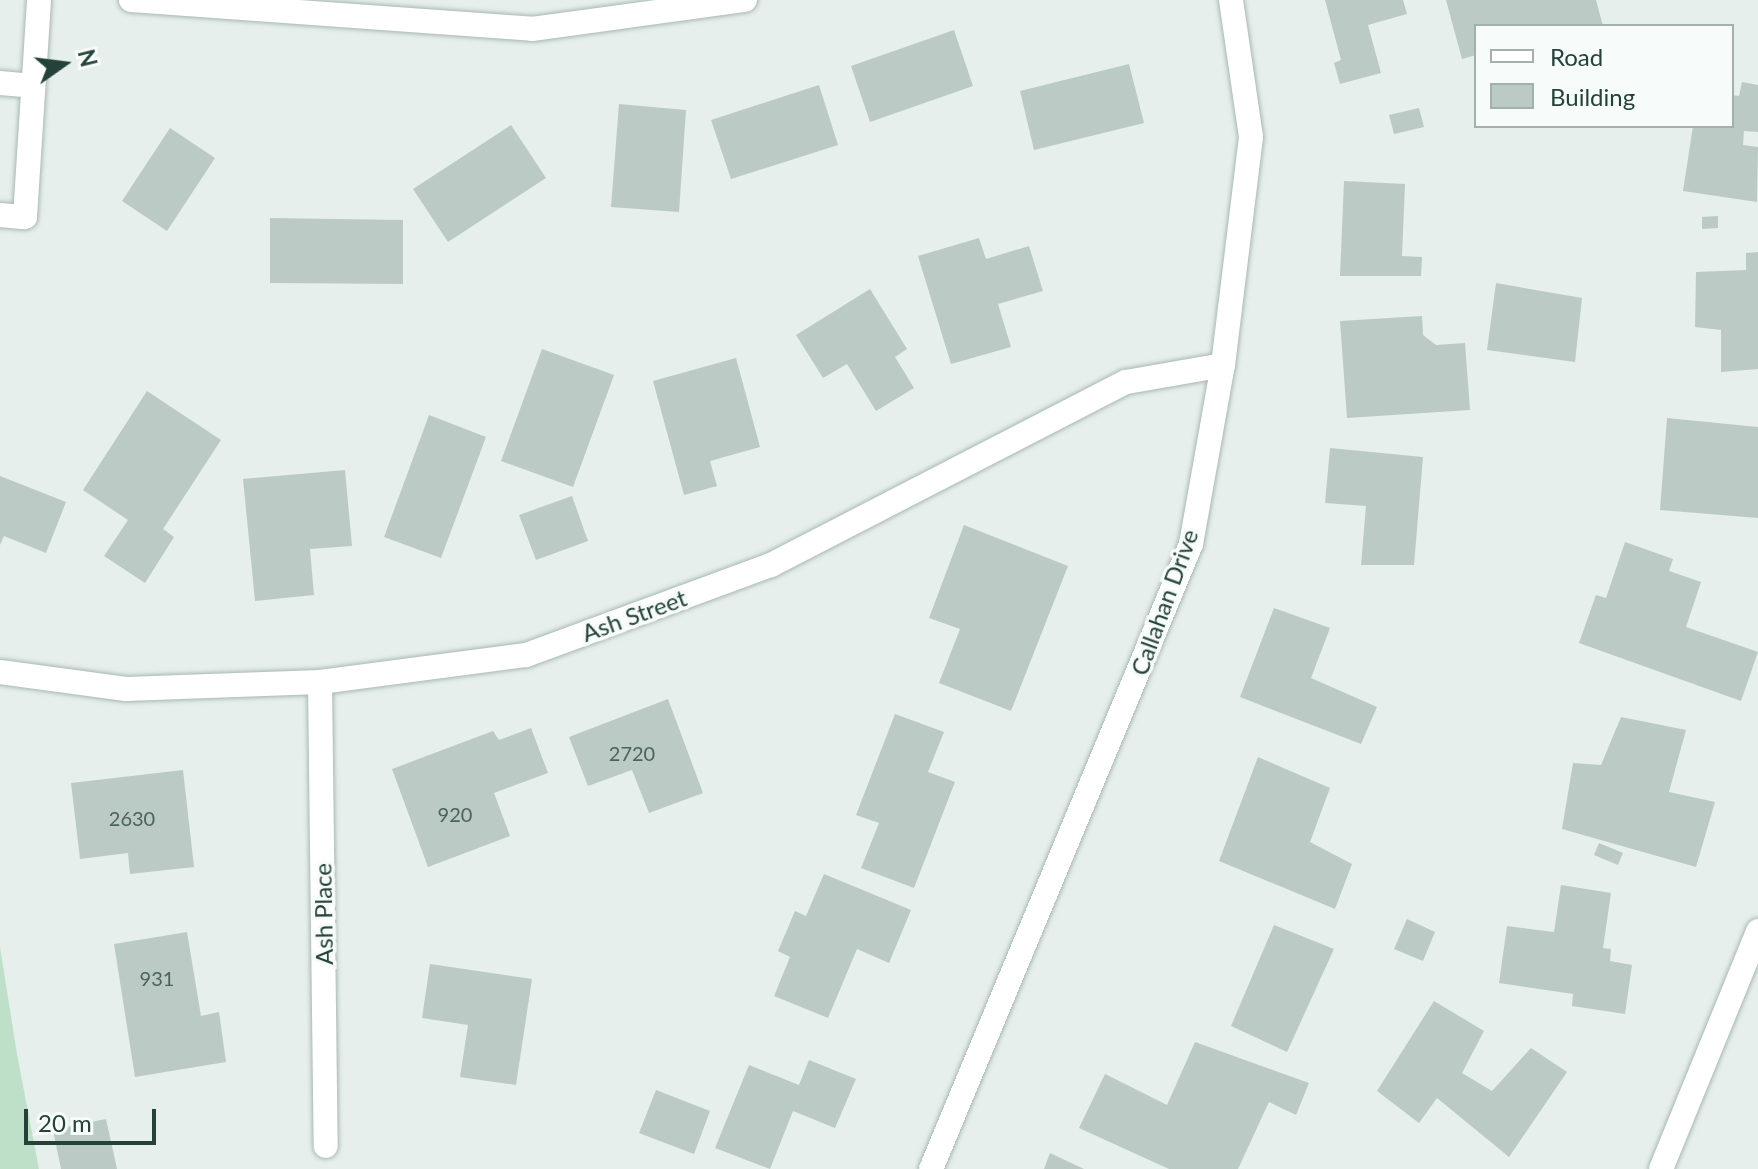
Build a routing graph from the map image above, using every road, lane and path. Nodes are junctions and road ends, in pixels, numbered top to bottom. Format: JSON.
{"nodes":[{"id":1,"x":39,"y":0,"type":"edge"},
{"id":2,"x":131,"y":0,"type":"edge"},
{"id":3,"x":745,"y":0,"type":"edge"},
{"id":4,"x":1231,"y":0,"type":"edge"},
{"id":5,"x":382,"y":9,"type":"edge"},
{"id":6,"x":0,"y":83,"type":"edge"},
{"id":7,"x":33,"y":86,"type":"junction"},
{"id":8,"x":0,"y":215,"type":"edge"},
{"id":9,"x":1223,"y":365,"type":"junction"},
{"id":10,"x":0,"y":672,"type":"edge"},
{"id":11,"x":320,"y":682,"type":"junction"},
{"id":12,"x":1758,"y":931,"type":"edge"},
{"id":13,"x":326,"y":1146,"type":"dead end"},
{"id":14,"x":931,"y":1169,"type":"edge"},
{"id":15,"x":1661,"y":1169,"type":"edge"}],
"edges":[{"from":1,"to":7,"type":"street"},
{"from":2,"to":5,"type":"street"},
{"from":3,"to":5,"type":"street"},
{"from":4,"to":9,"type":"street","name":"Callahan Drive"},
{"from":6,"to":7,"type":"street"},
{"from":7,"to":8,"type":"street"},
{"from":9,"to":11,"type":"street","name":"Ash Street"},
{"from":9,"to":14,"type":"street","name":"Callahan Drive"},
{"from":10,"to":11,"type":"street","name":"Ash Street"},
{"from":11,"to":13,"type":"street","name":"Ash Place"},
{"from":12,"to":15,"type":"street"}]}
